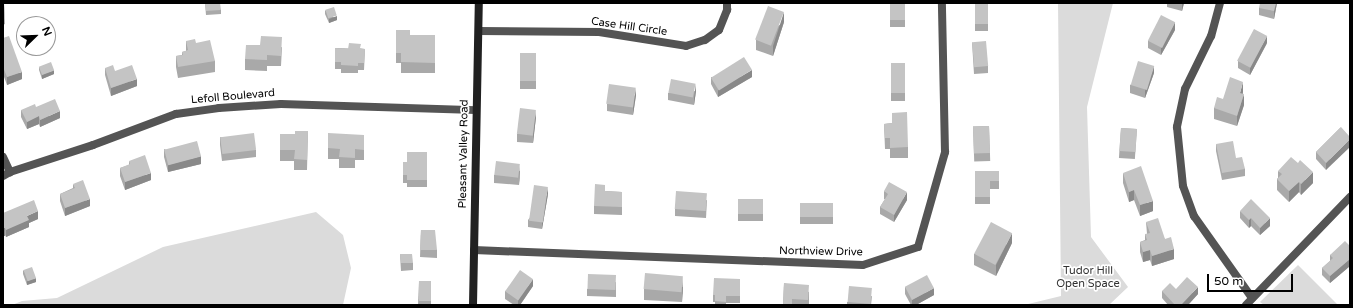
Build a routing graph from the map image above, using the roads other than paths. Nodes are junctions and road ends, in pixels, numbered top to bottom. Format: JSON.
{"nodes":[{"id":1,"x":480,"y":3,"type":"edge"},
{"id":2,"x":727,"y":3,"type":"edge"},
{"id":3,"x":942,"y":3,"type":"edge"},
{"id":4,"x":1220,"y":3,"type":"edge"},
{"id":5,"x":479,"y":31,"type":"junction"},
{"id":6,"x":476,"y":110,"type":"junction"},
{"id":7,"x":3,"y":157,"type":"edge"},
{"id":8,"x":7,"y":174,"type":"edge"},
{"id":9,"x":1350,"y":197,"type":"edge"},
{"id":10,"x":474,"y":250,"type":"junction"},
{"id":11,"x":1252,"y":298,"type":"junction"},
{"id":12,"x":473,"y":305,"type":"edge"},
{"id":13,"x":1246,"y":305,"type":"edge"}],
"edges":[{"from":1,"to":5,"type":"main road","name":"Pleasant Valley Road"},
{"from":2,"to":5,"type":"street","name":"Case Hill Circle"},
{"from":3,"to":10,"type":"street","name":"Northview Drive"},
{"from":4,"to":11,"type":"street"},
{"from":5,"to":6,"type":"main road","name":"Pleasant Valley Road"},
{"from":6,"to":8,"type":"street","name":"Lefoll Boulevard"},
{"from":6,"to":10,"type":"main road","name":"Pleasant Valley Road"},
{"from":7,"to":8,"type":"street"},
{"from":9,"to":11,"type":"street"},
{"from":10,"to":12,"type":"main road","name":"Pleasant Valley Road"},
{"from":11,"to":13,"type":"street"}]}
